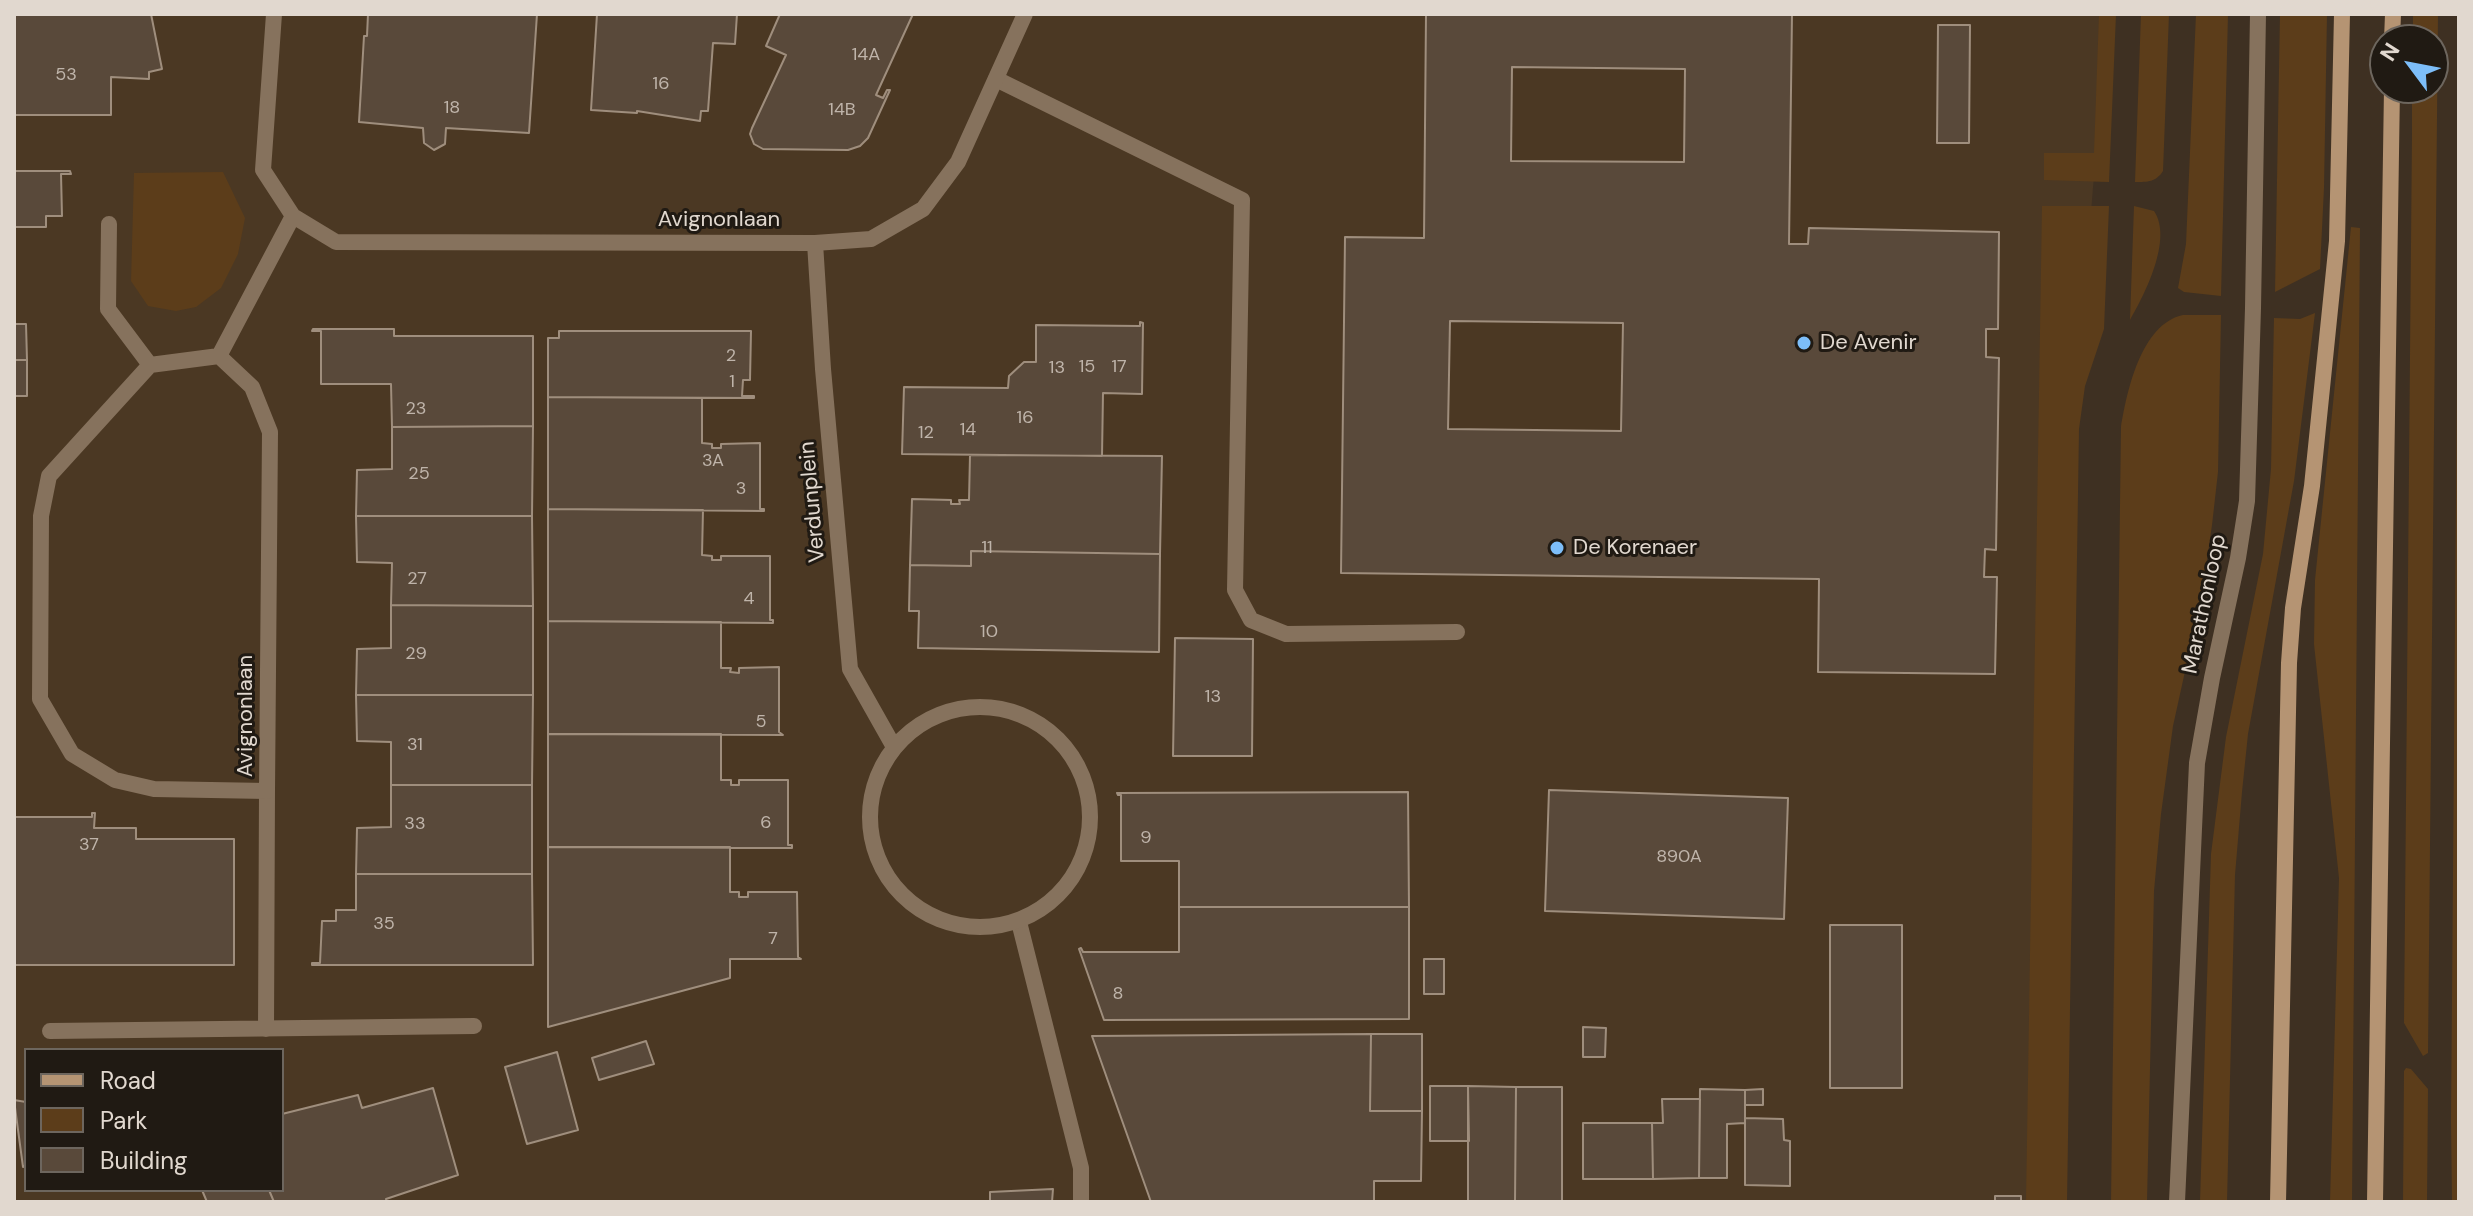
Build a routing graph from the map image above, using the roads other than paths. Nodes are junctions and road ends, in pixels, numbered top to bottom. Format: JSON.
{"nodes":[{"id":1,"x":274,"y":14,"type":"edge"},
{"id":2,"x":1025,"y":14,"type":"edge"},
{"id":3,"x":2258,"y":14,"type":"edge"},
{"id":4,"x":2342,"y":14,"type":"edge"},
{"id":5,"x":996,"y":79,"type":"junction"},
{"id":6,"x":2392,"y":104,"type":"edge"},
{"id":7,"x":293,"y":216,"type":"junction"},
{"id":8,"x":109,"y":224,"type":"dead end"},
{"id":9,"x":815,"y":243,"type":"junction"},
{"id":10,"x":219,"y":356,"type":"junction"},
{"id":11,"x":150,"y":365,"type":"junction"},
{"id":12,"x":1457,"y":632,"type":"dead end"},
{"id":13,"x":894,"y":747,"type":"junction"},
{"id":14,"x":267,"y":791,"type":"junction"},
{"id":15,"x":1019,"y":922,"type":"junction"},
{"id":16,"x":474,"y":1026,"type":"dead end"},
{"id":17,"x":266,"y":1029,"type":"junction"},
{"id":18,"x":50,"y":1031,"type":"dead end"},
{"id":19,"x":1081,"y":1202,"type":"edge"},
{"id":20,"x":2177,"y":1202,"type":"edge"},
{"id":21,"x":2278,"y":1202,"type":"edge"},
{"id":22,"x":2375,"y":1202,"type":"edge"}],
"edges":[{"from":1,"to":7,"type":"street","name":"Avignonlaan"},
{"from":2,"to":5,"type":"street","name":"Avignonlaan"},
{"from":3,"to":20,"type":"street","name":"Marathonloop"},
{"from":4,"to":21,"type":"main road"},
{"from":5,"to":9,"type":"street","name":"Avignonlaan"},
{"from":5,"to":12,"type":"street"},
{"from":6,"to":22,"type":"main road"},
{"from":7,"to":9,"type":"street","name":"Avignonlaan"},
{"from":7,"to":10,"type":"street"},
{"from":8,"to":11,"type":"street"},
{"from":9,"to":13,"type":"street","name":"Verdunplein"},
{"from":10,"to":11,"type":"street"},
{"from":10,"to":14,"type":"street","name":"Avignonlaan"},
{"from":11,"to":14,"type":"street","name":"Avignonlaan"},
{"from":13,"to":15,"type":"street"},
{"from":13,"to":15,"type":"street"},
{"from":14,"to":17,"type":"street"},
{"from":15,"to":19,"type":"street"},
{"from":16,"to":17,"type":"street"},
{"from":17,"to":18,"type":"street"}]}
